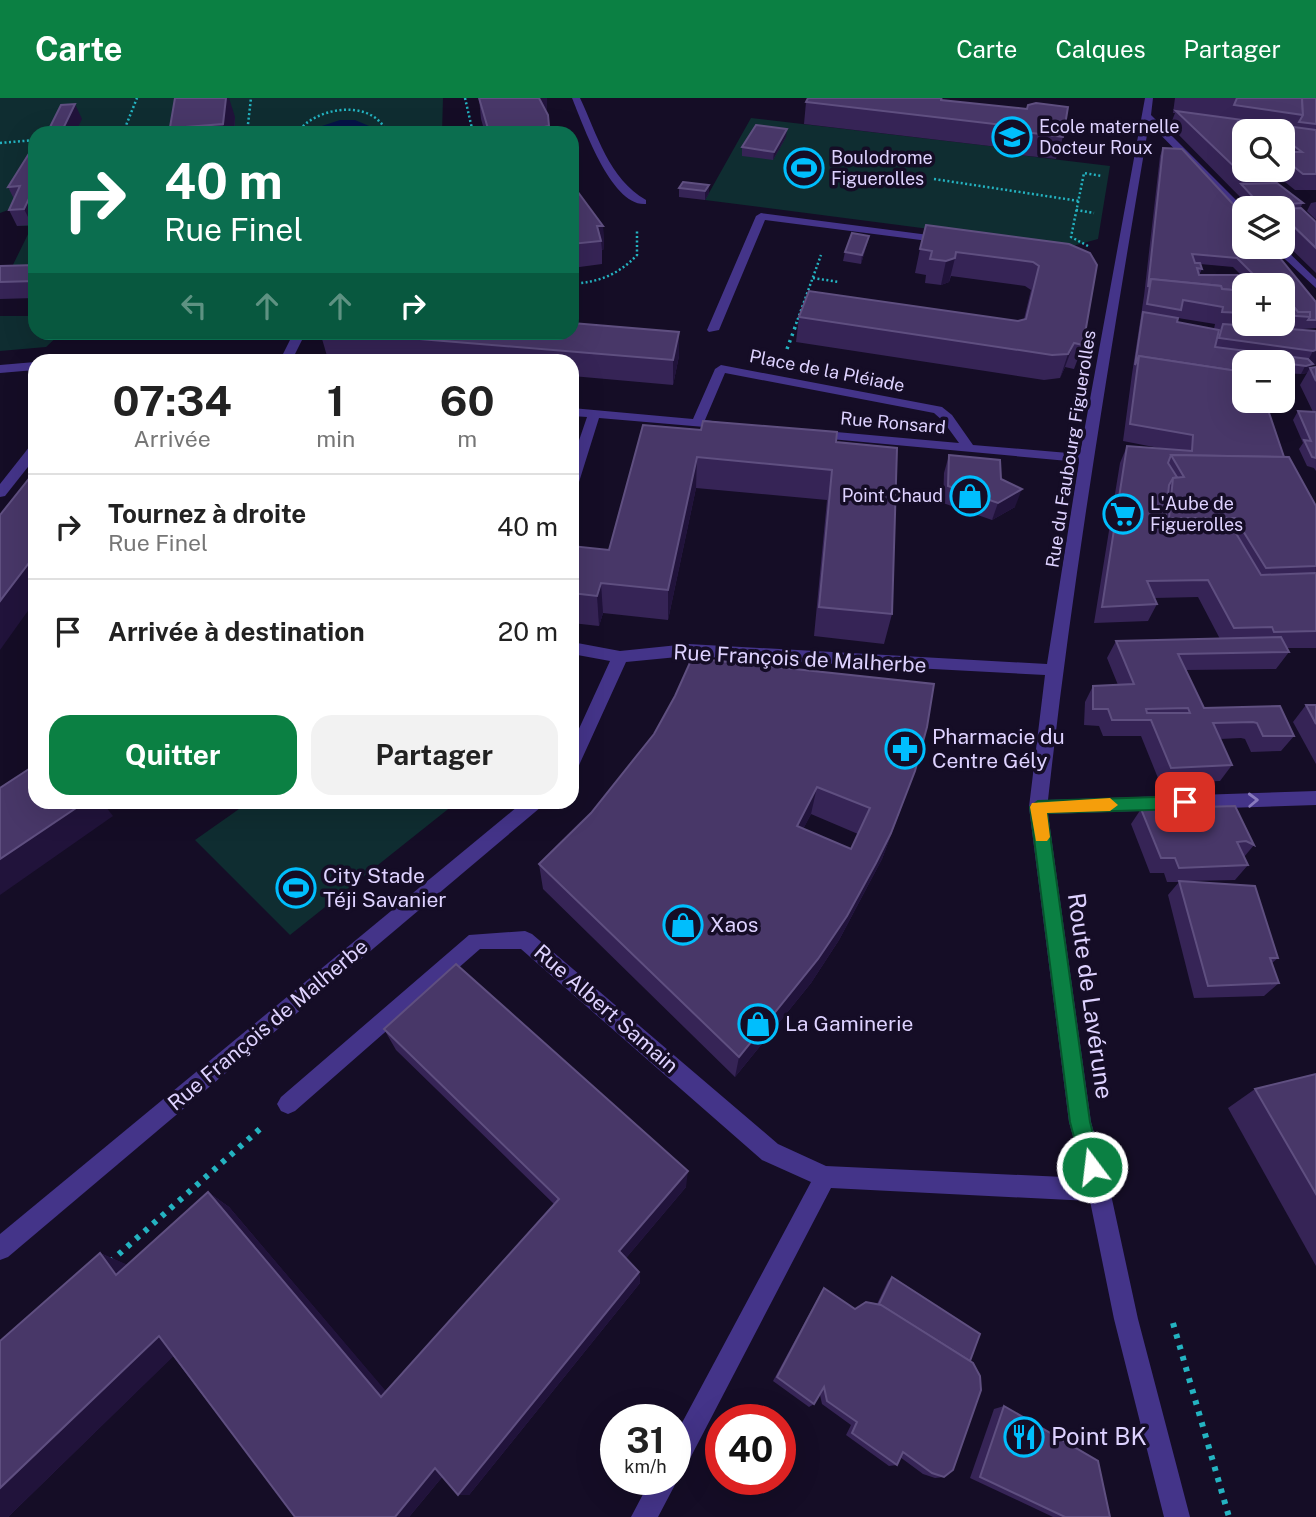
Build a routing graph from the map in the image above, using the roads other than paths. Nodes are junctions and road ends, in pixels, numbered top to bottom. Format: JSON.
{"nodes":[{"id":1,"x":576,"y":98,"type":"edge"},
{"id":2,"x":1149,"y":98,"type":"edge"},
{"id":3,"x":1146,"y":115,"type":"junction"},
{"id":4,"x":1164,"y":118,"type":"dead end"},
{"id":5,"x":642,"y":202,"type":"road end"},
{"id":6,"x":1232,"y":202,"type":"edge"},
{"id":7,"x":960,"y":243,"type":"edge"},
{"id":8,"x":1290,"y":259,"type":"edge"},
{"id":9,"x":1316,"y":285,"type":"edge"},
{"id":10,"x":713,"y":330,"type":"dead end"},
{"id":11,"x":28,"y":367,"type":"edge"},
{"id":12,"x":0,"y":369,"type":"edge"},
{"id":13,"x":579,"y":413,"type":"edge"},
{"id":14,"x":594,"y":414,"type":"junction"},
{"id":15,"x":697,"y":424,"type":"junction"},
{"id":16,"x":738,"y":427,"type":"edge"},
{"id":17,"x":804,"y":433,"type":"edge"},
{"id":18,"x":968,"y":447,"type":"junction"},
{"id":19,"x":28,"y":458,"type":"edge"},
{"id":20,"x":1086,"y":459,"type":"junction"},
{"id":21,"x":579,"y":460,"type":"edge"},
{"id":22,"x":0,"y":493,"type":"edge"},
{"id":23,"x":579,"y":649,"type":"edge"},
{"id":24,"x":620,"y":657,"type":"junction"},
{"id":25,"x":1054,"y":670,"type":"junction"},
{"id":26,"x":579,"y":748,"type":"edge"},
{"id":27,"x":1316,"y":798,"type":"edge"},
{"id":28,"x":1038,"y":807,"type":"junction"},
{"id":29,"x":527,"y":809,"type":"edge"},
{"id":30,"x":288,"y":1104,"type":"road end"},
{"id":31,"x":825,"y":1177,"type":"junction"},
{"id":32,"x":1099,"y":1189,"type":"junction"},
{"id":33,"x":0,"y":1249,"type":"edge"},
{"id":34,"x":691,"y":1431,"type":"edge"},
{"id":35,"x":656,"y":1495,"type":"edge"},
{"id":36,"x":644,"y":1517,"type":"edge"},
{"id":37,"x":1177,"y":1517,"type":"edge"}],
"edges":[{"from":1,"to":5,"type":"street"},
{"from":2,"to":3,"type":"street","name":"Rue du Faubourg Figuerolles"},
{"from":3,"to":4,"type":"street"},
{"from":3,"to":6,"type":"street"},
{"from":3,"to":20,"type":"street","name":"Rue du Faubourg Figuerolles"},
{"from":7,"to":10,"type":"street"},
{"from":8,"to":9,"type":"street"},
{"from":11,"to":12,"type":"street"},
{"from":13,"to":14,"type":"street"},
{"from":14,"to":15,"type":"street"},
{"from":14,"to":21,"type":"street"},
{"from":15,"to":16,"type":"street"},
{"from":15,"to":18,"type":"street","name":"Place de la Pléiade"},
{"from":17,"to":18,"type":"street","name":"Rue Ronsard"},
{"from":18,"to":20,"type":"street","name":"Rue Ronsard"},
{"from":19,"to":22,"type":"street"},
{"from":20,"to":25,"type":"street","name":"Rue du Faubourg Figuerolles"},
{"from":23,"to":24,"type":"street","name":"Rue François de Malherbe"},
{"from":24,"to":25,"type":"street","name":"Rue François de Malherbe"},
{"from":24,"to":26,"type":"street"},
{"from":25,"to":28,"type":"street","name":"Rue du Faubourg Figuerolles"},
{"from":28,"to":27,"type":"street","one_way":true},
{"from":28,"to":32,"type":"street","name":"Route de Lavérune"},
{"from":29,"to":33,"type":"street","name":"Rue François de Malherbe"},
{"from":30,"to":31,"type":"street","name":"Rue Albert Samain"},
{"from":31,"to":32,"type":"street"},
{"from":31,"to":34,"type":"street"},
{"from":32,"to":37,"type":"street","name":"Route de Lavérune"},
{"from":35,"to":36,"type":"street"}]}
